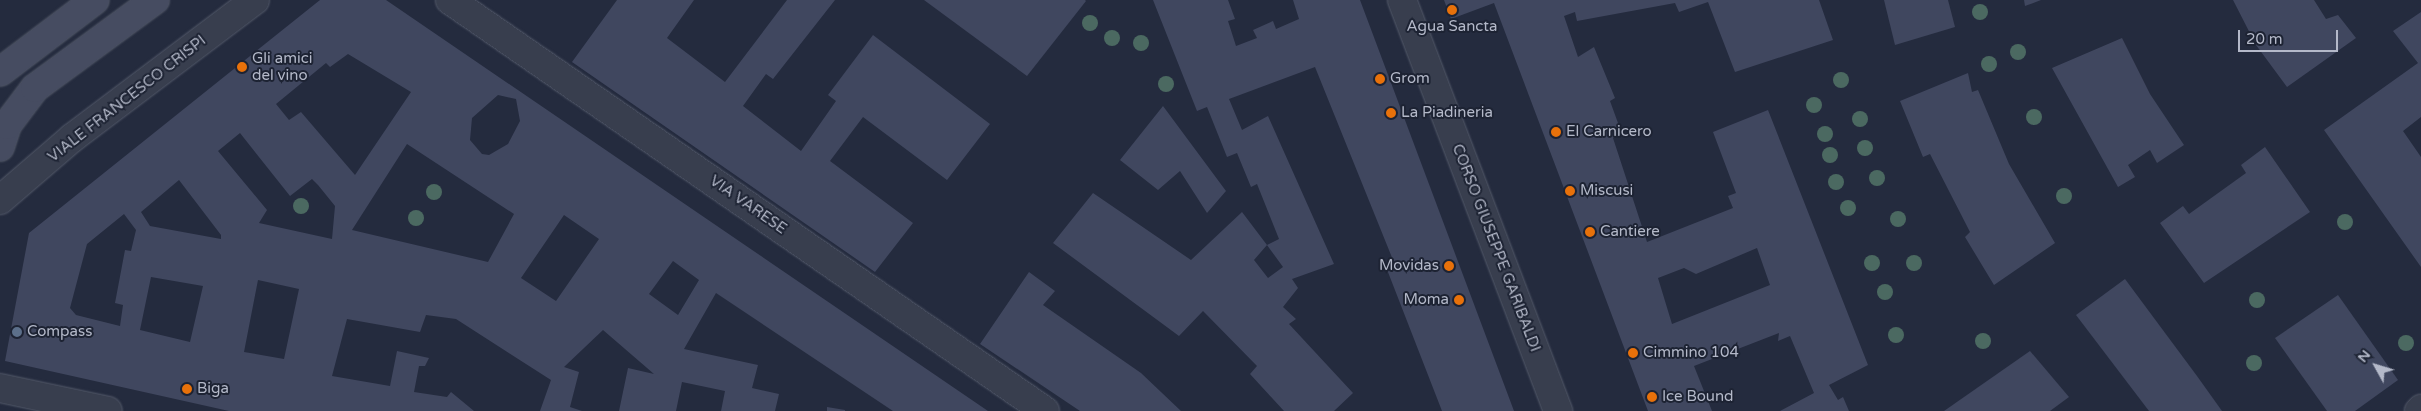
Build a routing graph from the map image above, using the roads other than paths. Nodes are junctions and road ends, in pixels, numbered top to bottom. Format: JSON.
{"nodes":[{"id":1,"x":95,"y":0,"type":"edge"},
{"id":2,"x":155,"y":0,"type":"edge"},
{"id":3,"x":255,"y":0,"type":"edge"},
{"id":4,"x":450,"y":0,"type":"edge"},
{"id":5,"x":1402,"y":0,"type":"edge"},
{"id":6,"x":0,"y":72,"type":"edge"},
{"id":7,"x":0,"y":147,"type":"edge"},
{"id":8,"x":0,"y":200,"type":"edge"},
{"id":9,"x":0,"y":388,"type":"edge"},
{"id":10,"x":108,"y":411,"type":"edge"},
{"id":11,"x":1045,"y":411,"type":"edge"},
{"id":12,"x":1558,"y":411,"type":"edge"}],
"edges":[{"from":1,"to":6,"type":"main road"},
{"from":2,"to":7,"type":"main road"},
{"from":3,"to":8,"type":"street","name":"VIALE FRANCESCO CRISPI"},
{"from":4,"to":11,"type":"street","name":"VIA VARESE"},
{"from":5,"to":12,"type":"street","name":"CORSO GIUSEPPE GARIBALDI"},
{"from":9,"to":10,"type":"street"}]}
